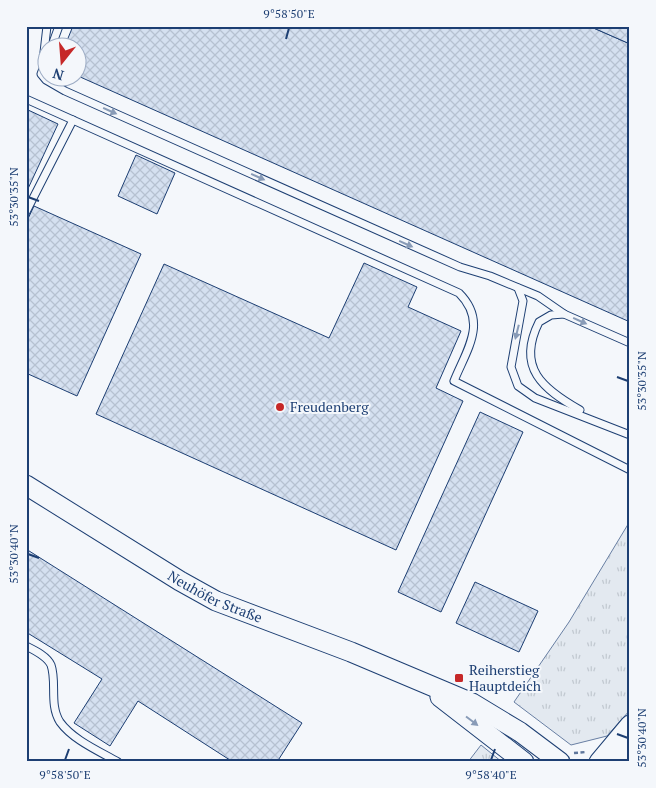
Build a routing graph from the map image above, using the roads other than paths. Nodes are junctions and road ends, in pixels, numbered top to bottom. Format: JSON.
{"nodes":[{"id":1,"x":59,"y":26,"type":"edge"},
{"id":2,"x":55,"y":38,"type":"edge"},
{"id":3,"x":60,"y":88,"type":"edge"},
{"id":4,"x":26,"y":99,"type":"edge"},
{"id":5,"x":73,"y":120,"type":"junction"},
{"id":6,"x":26,"y":212,"type":"edge"},
{"id":7,"x":516,"y":287,"type":"junction"},
{"id":8,"x":564,"y":314,"type":"junction"},
{"id":9,"x":630,"y":343,"type":"edge"},
{"id":10,"x":595,"y":419,"type":"junction"},
{"id":11,"x":630,"y":435,"type":"edge"},
{"id":12,"x":630,"y":470,"type":"edge"},
{"id":13,"x":26,"y":485,"type":"edge"},
{"id":14,"x":26,"y":646,"type":"edge"},
{"id":15,"x":419,"y":682,"type":"junction"},
{"id":16,"x":630,"y":725,"type":"edge"},
{"id":17,"x":630,"y":751,"type":"edge"},
{"id":18,"x":118,"y":762,"type":"edge"},
{"id":19,"x":524,"y":762,"type":"edge"},
{"id":20,"x":560,"y":762,"type":"edge"},
{"id":21,"x":599,"y":762,"type":"edge"},
{"id":22,"x":621,"y":762,"type":"edge"}],
"edges":[{"from":1,"to":2,"type":"lane"},
{"from":3,"to":7,"type":"lane","one_way":true},
{"from":4,"to":5,"type":"lane"},
{"from":5,"to":6,"type":"lane"},
{"from":5,"to":12,"type":"lane"},
{"from":7,"to":8,"type":"lane"},
{"from":7,"to":10,"type":"lane","one_way":true},
{"from":8,"to":9,"type":"lane","one_way":true},
{"from":8,"to":10,"type":"lane"},
{"from":10,"to":11,"type":"lane"},
{"from":13,"to":15,"type":"street","name":"Neuhöfer Straße"},
{"from":14,"to":18,"type":"lane"},
{"from":15,"to":19,"type":"street","name":"Neuhöfer Straße","one_way":true},
{"from":15,"to":20,"type":"street","name":"Neuhöfer Straße"},
{"from":16,"to":21,"type":"street"},
{"from":17,"to":22,"type":"street"}]}
